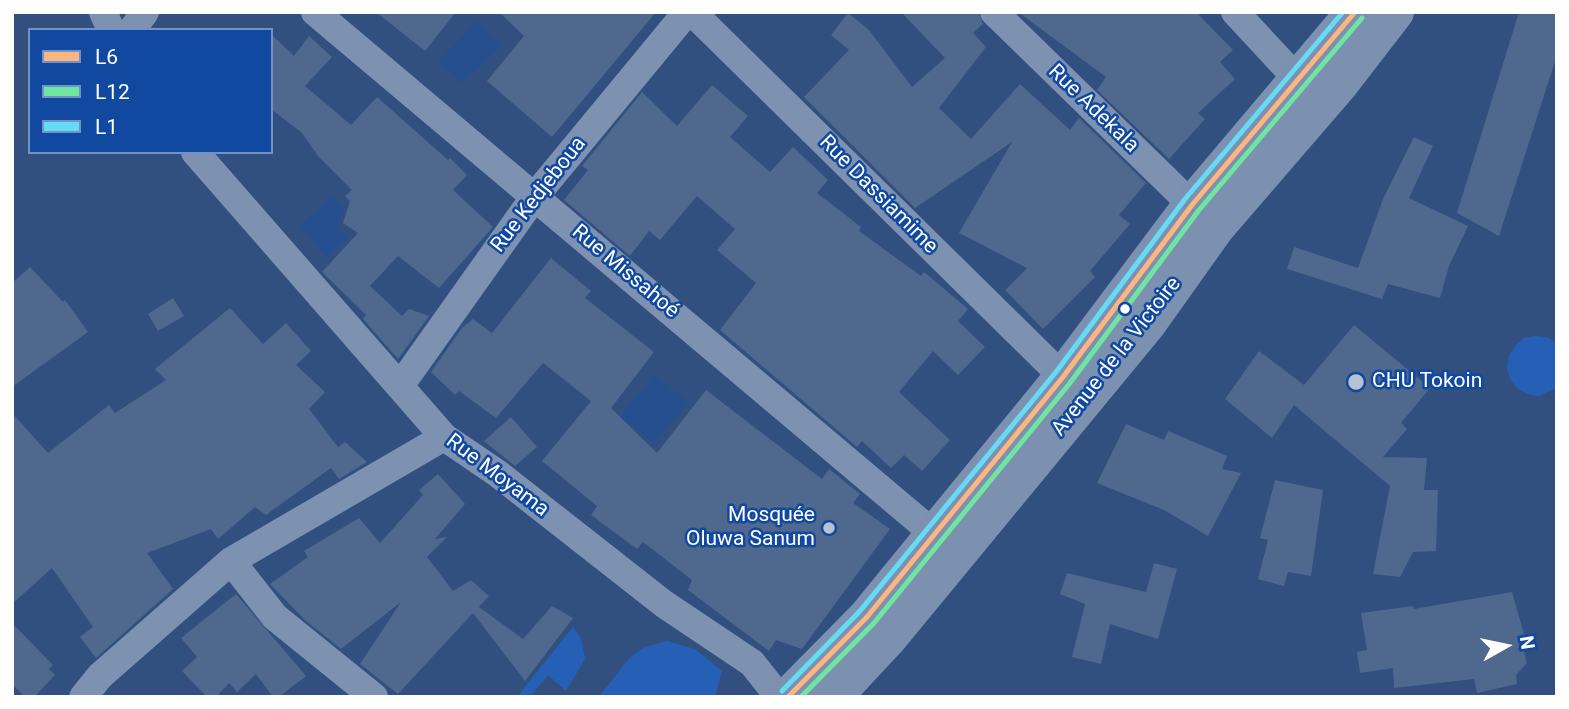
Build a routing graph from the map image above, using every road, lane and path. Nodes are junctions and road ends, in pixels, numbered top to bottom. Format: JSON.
{"nodes":[{"id":1,"x":103,"y":12,"type":"edge"},
{"id":2,"x":145,"y":12,"type":"edge"},
{"id":3,"x":315,"y":12,"type":"edge"},
{"id":4,"x":687,"y":12,"type":"edge"},
{"id":5,"x":692,"y":12,"type":"edge"},
{"id":6,"x":994,"y":12,"type":"edge"},
{"id":7,"x":1234,"y":12,"type":"edge"},
{"id":8,"x":1355,"y":12,"type":"edge"},
{"id":9,"x":1395,"y":12,"type":"edge"},
{"id":10,"x":110,"y":28,"type":"edge"},
{"id":11,"x":133,"y":28,"type":"edge"},
{"id":12,"x":1299,"y":81,"type":"junction"},
{"id":13,"x":197,"y":154,"type":"edge"},
{"id":14,"x":535,"y":196,"type":"junction"},
{"id":15,"x":1204,"y":216,"type":"junction"},
{"id":16,"x":1063,"y":377,"type":"junction"},
{"id":17,"x":400,"y":386,"type":"junction"},
{"id":18,"x":443,"y":437,"type":"junction"},
{"id":19,"x":933,"y":534,"type":"junction"},
{"id":20,"x":231,"y":561,"type":"junction"},
{"id":21,"x":83,"y":697,"type":"edge"},
{"id":22,"x":374,"y":697,"type":"edge"},
{"id":23,"x":779,"y":697,"type":"edge"},
{"id":24,"x":788,"y":697,"type":"edge"},
{"id":25,"x":833,"y":697,"type":"edge"}],
"edges":[{"from":1,"to":10,"type":"street"},
{"from":2,"to":11,"type":"street"},
{"from":3,"to":14,"type":"street","name":"Rue Missahoé"},
{"from":4,"to":14,"type":"street","name":"Rue Kedjeboua"},
{"from":5,"to":16,"type":"street","name":"Rue Dassiamime"},
{"from":6,"to":15,"type":"street","name":"Rue Adekala"},
{"from":7,"to":12,"type":"street"},
{"from":8,"to":12,"type":"highway","name":"Avenue de la Victoire"},
{"from":9,"to":15,"type":"highway","name":"Avenue de la Victoire"},
{"from":12,"to":15,"type":"highway","name":"Avenue de la Victoire"},
{"from":13,"to":17,"type":"street","name":"Rue Moyama"},
{"from":14,"to":17,"type":"street","name":"Rue Kedjeboua"},
{"from":14,"to":19,"type":"street","name":"Rue Missahoé"},
{"from":15,"to":16,"type":"highway","name":"Avenue de la Victoire"},
{"from":15,"to":25,"type":"highway","name":"Avenue de la Victoire"},
{"from":16,"to":19,"type":"highway","name":"Avenue de la Victoire"},
{"from":17,"to":18,"type":"street","name":"Rue Moyama"},
{"from":18,"to":20,"type":"street"},
{"from":18,"to":23,"type":"street","name":"Rue Moyama"},
{"from":19,"to":24,"type":"highway","name":"Avenue de la Victoire"},
{"from":20,"to":21,"type":"street"},
{"from":20,"to":22,"type":"street"}]}
